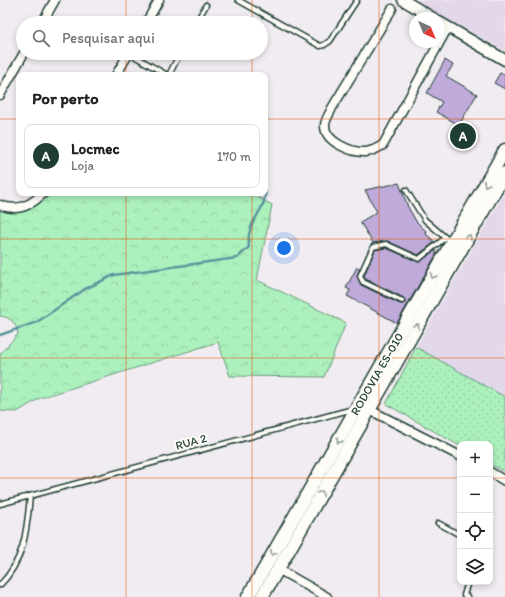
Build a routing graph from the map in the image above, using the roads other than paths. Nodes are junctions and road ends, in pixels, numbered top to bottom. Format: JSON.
{"nodes":[{"id":1,"x":55,"y":0,"type":"edge"},
{"id":2,"x":159,"y":0,"type":"edge"},
{"id":3,"x":238,"y":0,"type":"edge"},
{"id":4,"x":357,"y":0,"type":"edge"},
{"id":5,"x":403,"y":0,"type":"edge"},
{"id":6,"x":206,"y":5,"type":"dead end"},
{"id":7,"x":392,"y":9,"type":"dead end"},
{"id":8,"x":423,"y":12,"type":"edge"},
{"id":9,"x":46,"y":16,"type":"edge"},
{"id":10,"x":150,"y":16,"type":"edge"},
{"id":11,"x":200,"y":16,"type":"edge"},
{"id":12,"x":267,"y":16,"type":"edge"},
{"id":13,"x":268,"y":17,"type":"edge"},
{"id":14,"x":445,"y":25,"type":"edge"},
{"id":15,"x":448,"y":27,"type":"junction"},
{"id":16,"x":20,"y":60,"type":"edge"},
{"id":17,"x":125,"y":60,"type":"edge"},
{"id":18,"x":141,"y":60,"type":"edge"},
{"id":19,"x":176,"y":60,"type":"edge"},
{"id":20,"x":505,"y":60,"type":"edge"},
{"id":21,"x":118,"y":72,"type":"edge"},
{"id":22,"x":163,"y":72,"type":"edge"},
{"id":23,"x":170,"y":72,"type":"edge"},
{"id":24,"x":0,"y":95,"type":"edge"},
{"id":25,"x":505,"y":150,"type":"edge"},
{"id":26,"x":505,"y":173,"type":"edge"},
{"id":27,"x":406,"y":190,"type":"dead end"},
{"id":28,"x":39,"y":196,"type":"edge"},
{"id":29,"x":0,"y":205,"type":"edge"},
{"id":30,"x":449,"y":240,"type":"junction"},
{"id":31,"x":402,"y":301,"type":"dead end"},
{"id":32,"x":364,"y":408,"type":"junction"},
{"id":33,"x":457,"y":454,"type":"edge"},
{"id":34,"x":493,"y":474,"type":"edge"},
{"id":35,"x":505,"y":481,"type":"edge"},
{"id":36,"x":30,"y":496,"type":"junction"},
{"id":37,"x":0,"y":504,"type":"edge"},
{"id":38,"x":438,"y":523,"type":"dead end"},
{"id":39,"x":457,"y":533,"type":"edge"},
{"id":40,"x":278,"y":569,"type":"junction"},
{"id":41,"x":0,"y":585,"type":"edge"},
{"id":42,"x":467,"y":585,"type":"edge"},
{"id":43,"x":248,"y":597,"type":"edge"},
{"id":44,"x":262,"y":597,"type":"edge"},
{"id":45,"x":327,"y":597,"type":"edge"},
{"id":46,"x":468,"y":597,"type":"edge"}],
"edges":[{"from":1,"to":9,"type":"street"},
{"from":2,"to":10,"type":"street"},
{"from":3,"to":12,"type":"lane"},
{"from":4,"to":13,"type":"lane"},
{"from":5,"to":8,"type":"street"},
{"from":6,"to":11,"type":"lane"},
{"from":7,"to":15,"type":"street"},
{"from":14,"to":15,"type":"street"},
{"from":15,"to":20,"type":"street"},
{"from":16,"to":24,"type":"street"},
{"from":17,"to":21,"type":"street"},
{"from":18,"to":22,"type":"lane"},
{"from":19,"to":23,"type":"lane"},
{"from":25,"to":30,"type":"main road","name":"RODOVIA ES-010","one_way":true},
{"from":32,"to":26,"type":"main road","name":"RODOVIA ES-010","one_way":true},
{"from":27,"to":30,"type":"lane"},
{"from":28,"to":29,"type":"street"},
{"from":30,"to":31,"type":"lane"},
{"from":30,"to":32,"type":"main road","name":"RODOVIA ES-010","one_way":true},
{"from":32,"to":33,"type":"street"},
{"from":32,"to":36,"type":"lane","name":"RUA 2"},
{"from":40,"to":32,"type":"main road","name":"RODOVIA ES-010","one_way":true},
{"from":32,"to":43,"type":"main road","name":"RODOVIA ES-010","one_way":true},
{"from":34,"to":35,"type":"street"},
{"from":36,"to":37,"type":"lane","name":"RUA 2"},
{"from":36,"to":41,"type":"lane"},
{"from":38,"to":39,"type":"lane"},
{"from":40,"to":44,"type":"main road","name":"RODOVIA ES-010"},
{"from":40,"to":45,"type":"street"},
{"from":42,"to":46,"type":"lane"}]}
